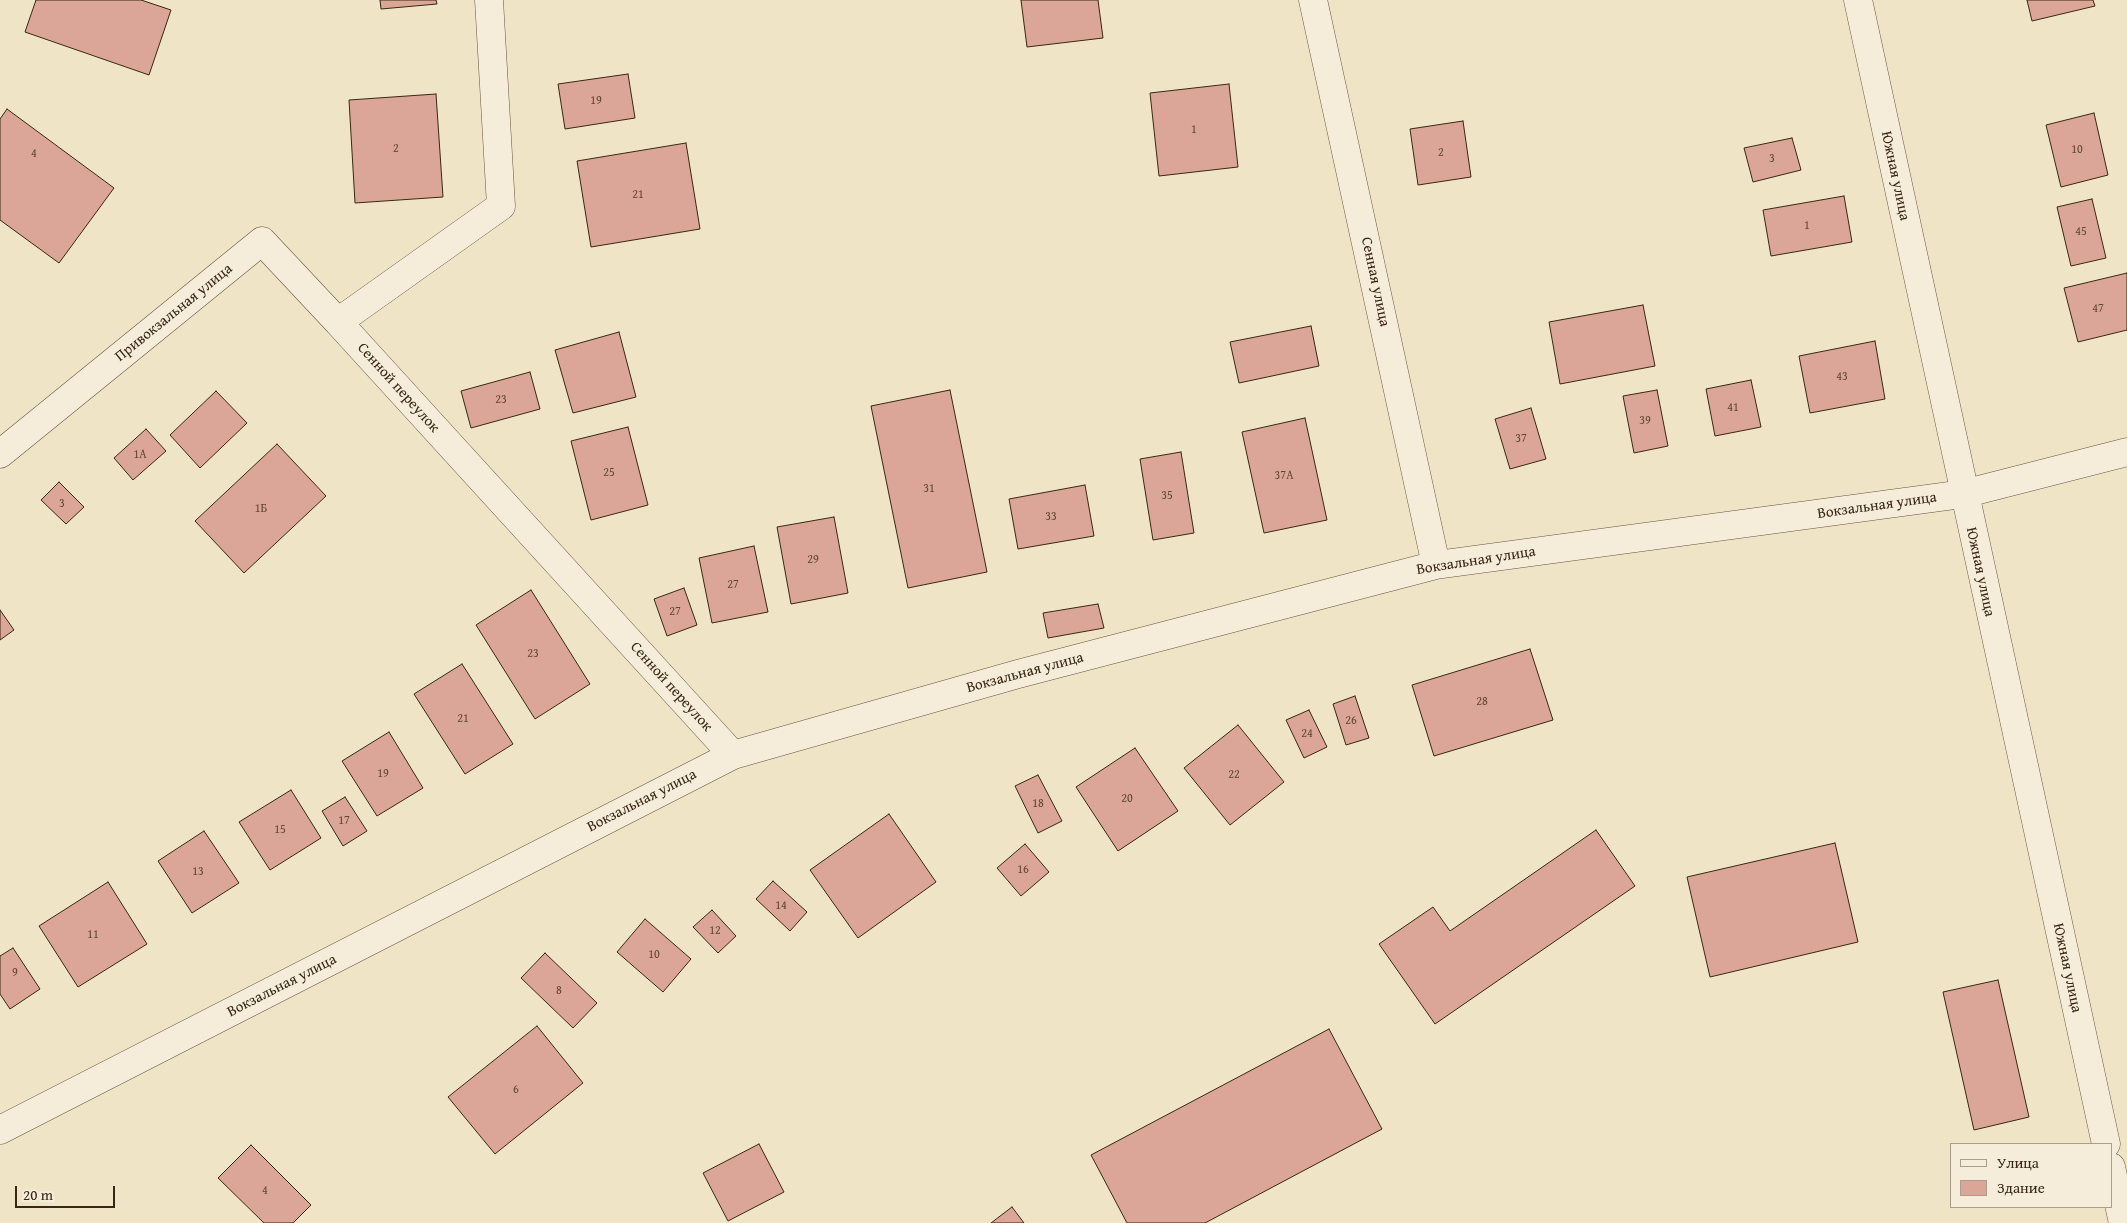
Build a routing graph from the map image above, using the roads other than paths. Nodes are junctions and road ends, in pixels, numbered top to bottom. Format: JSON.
{"nodes":[{"id":1,"x":489,"y":0,"type":"edge"},
{"id":2,"x":1313,"y":0,"type":"edge"},
{"id":3,"x":1858,"y":0,"type":"edge"},
{"id":4,"x":338,"y":322,"type":"junction"},
{"id":5,"x":2127,"y":452,"type":"edge"},
{"id":6,"x":0,"y":454,"type":"edge"},
{"id":7,"x":1963,"y":494,"type":"junction"},
{"id":8,"x":1436,"y":565,"type":"junction"},
{"id":9,"x":733,"y":755,"type":"junction"},
{"id":10,"x":0,"y":1130,"type":"edge"},
{"id":11,"x":2106,"y":1143,"type":"edge"},
{"id":12,"x":2112,"y":1172,"type":"edge"},
{"id":13,"x":2123,"y":1223,"type":"edge"}],
"edges":[{"from":1,"to":4,"type":"street"},
{"from":2,"to":8,"type":"street","name":"Сенная улица"},
{"from":3,"to":7,"type":"street","name":"Южная улица"},
{"from":4,"to":6,"type":"street","name":"Привокзальная улица"},
{"from":4,"to":9,"type":"street","name":"Сенной переулок"},
{"from":5,"to":7,"type":"street","name":"Вокзальная улица"},
{"from":7,"to":8,"type":"street","name":"Вокзальная улица"},
{"from":7,"to":11,"type":"street","name":"Южная улица"},
{"from":8,"to":9,"type":"street","name":"Вокзальная улица"},
{"from":9,"to":10,"type":"street","name":"Вокзальная улица"},
{"from":12,"to":13,"type":"street"}]}
